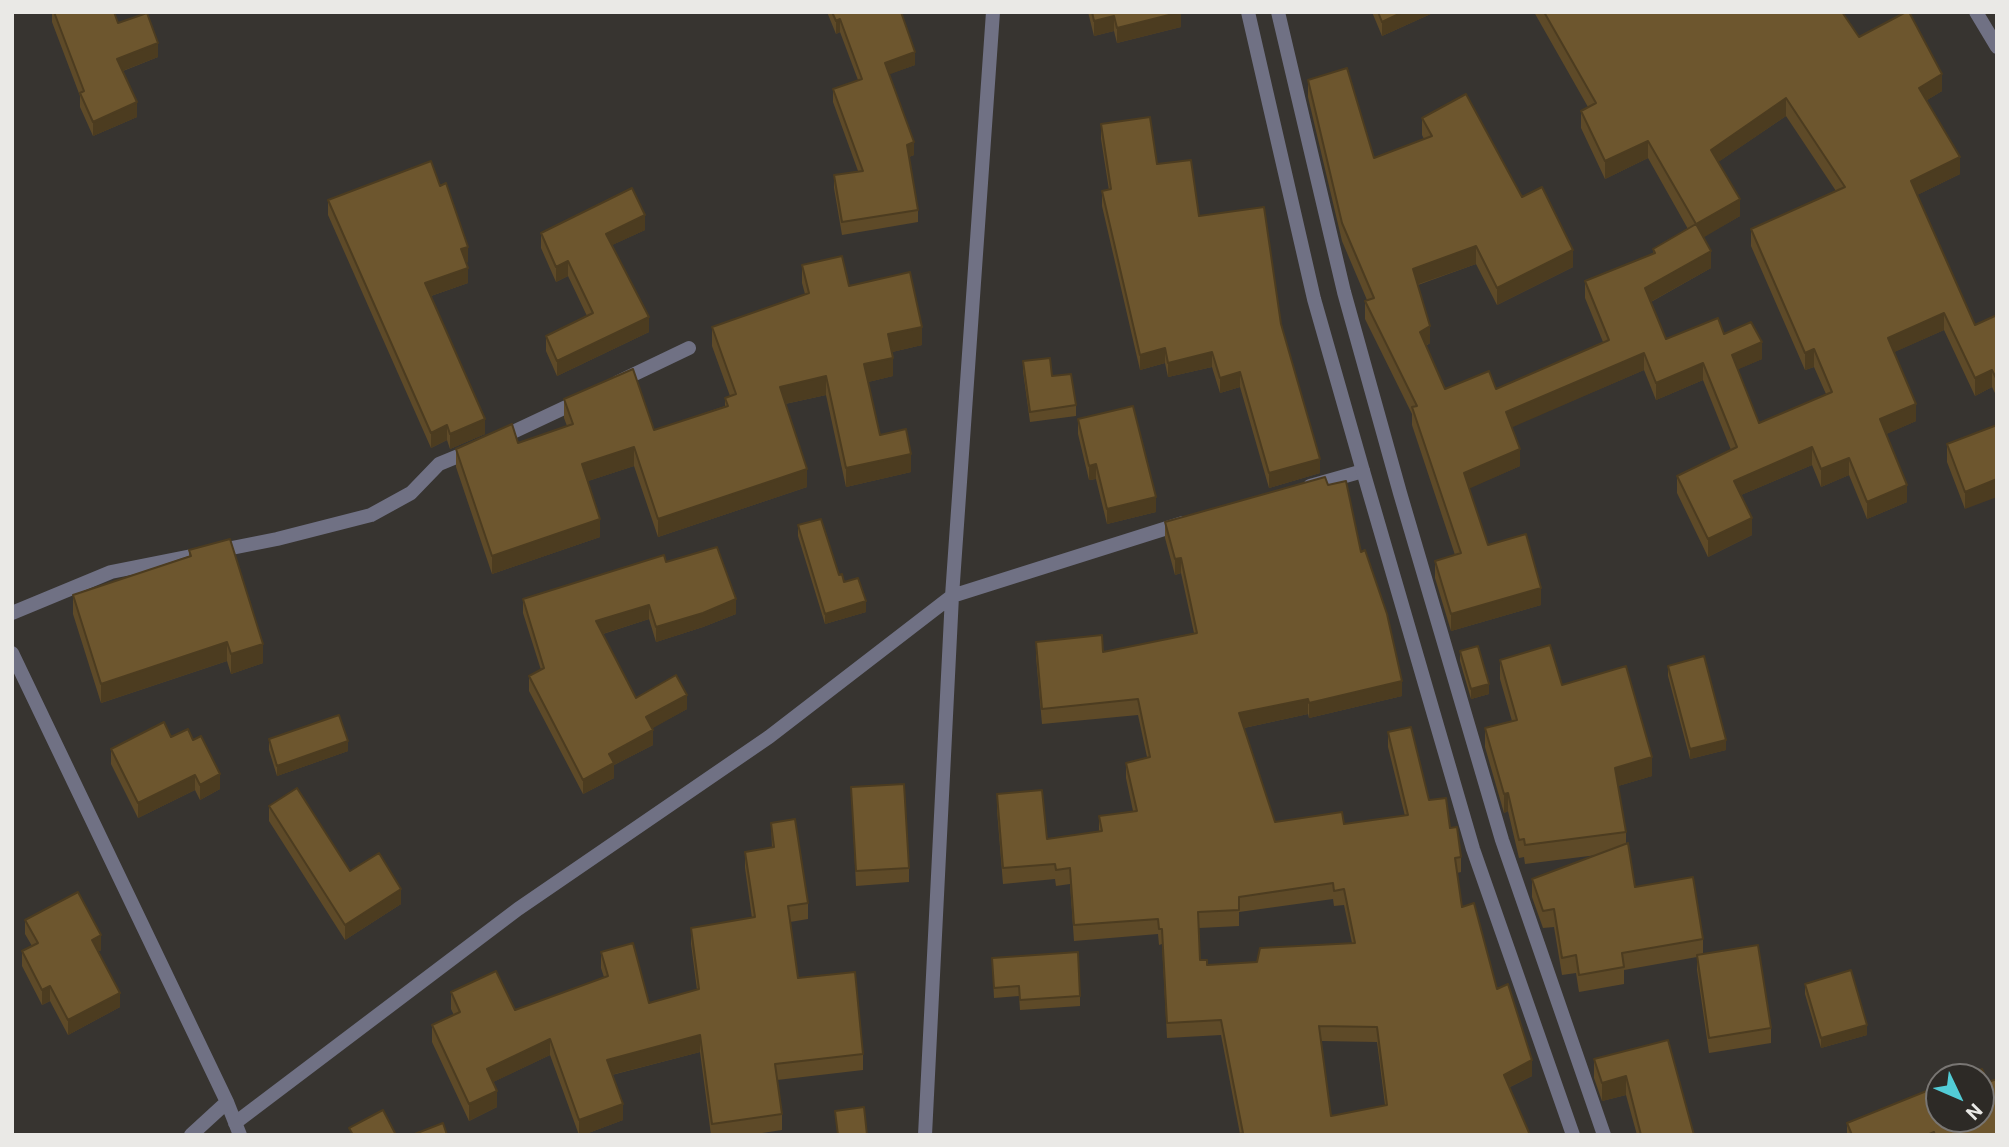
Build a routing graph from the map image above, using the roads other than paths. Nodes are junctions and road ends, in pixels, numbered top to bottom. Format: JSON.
{"nodes":[{"id":1,"x":993,"y":12,"type":"edge"},
{"id":2,"x":1248,"y":12,"type":"edge"},
{"id":3,"x":1278,"y":12,"type":"edge"},
{"id":4,"x":1976,"y":12,"type":"edge"},
{"id":5,"x":1997,"y":47,"type":"edge"},
{"id":6,"x":689,"y":348,"type":"dead end"},
{"id":7,"x":1363,"y":471,"type":"junction"},
{"id":8,"x":1297,"y":490,"type":"edge"},
{"id":9,"x":1191,"y":520,"type":"edge"},
{"id":10,"x":952,"y":596,"type":"junction"},
{"id":11,"x":12,"y":613,"type":"edge"},
{"id":12,"x":12,"y":653,"type":"edge"},
{"id":13,"x":227,"y":1102,"type":"junction"},
{"id":14,"x":237,"y":1129,"type":"edge"},
{"id":15,"x":191,"y":1135,"type":"edge"},
{"id":16,"x":925,"y":1135,"type":"edge"},
{"id":17,"x":1573,"y":1135,"type":"edge"},
{"id":18,"x":1604,"y":1135,"type":"edge"}],
"edges":[{"from":1,"to":10,"type":"street"},
{"from":2,"to":7,"type":"street"},
{"from":3,"to":18,"type":"street"},
{"from":4,"to":5,"type":"street"},
{"from":6,"to":11,"type":"street"},
{"from":7,"to":8,"type":"street"},
{"from":7,"to":17,"type":"street"},
{"from":9,"to":10,"type":"street"},
{"from":10,"to":14,"type":"street"},
{"from":10,"to":16,"type":"street"},
{"from":12,"to":13,"type":"street"},
{"from":13,"to":14,"type":"street"},
{"from":13,"to":15,"type":"street"}]}
